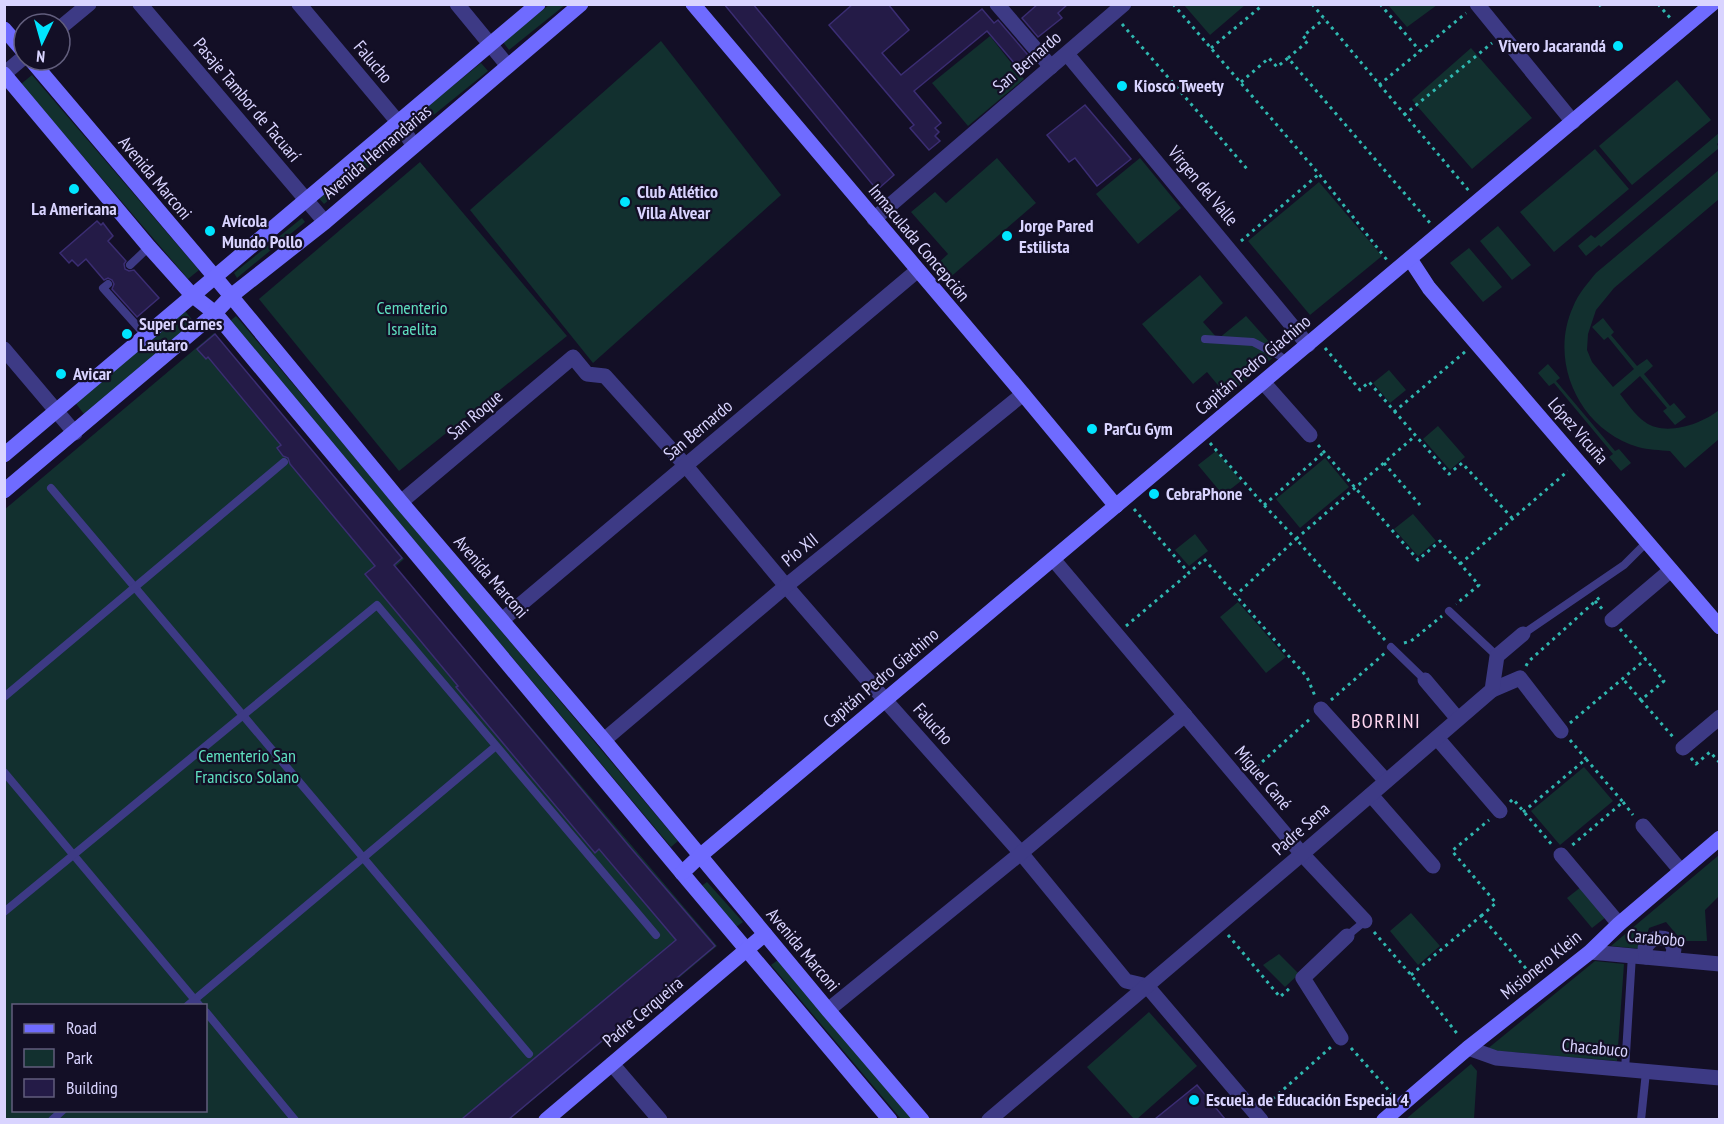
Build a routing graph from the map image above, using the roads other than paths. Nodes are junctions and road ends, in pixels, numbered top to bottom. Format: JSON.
{"nodes":[{"id":1,"x":89,"y":4,"type":"edge"},
{"id":2,"x":140,"y":4,"type":"edge"},
{"id":3,"x":299,"y":4,"type":"edge"},
{"id":4,"x":457,"y":4,"type":"edge"},
{"id":5,"x":538,"y":4,"type":"edge"},
{"id":6,"x":581,"y":4,"type":"edge"},
{"id":7,"x":693,"y":4,"type":"edge"},
{"id":8,"x":997,"y":4,"type":"edge"},
{"id":9,"x":1477,"y":4,"type":"edge"},
{"id":10,"x":1712,"y":4,"type":"edge"},
{"id":11,"x":1118,"y":9,"type":"edge"},
{"id":12,"x":72,"y":18,"type":"edge"},
{"id":13,"x":490,"y":45,"type":"junction"},
{"id":14,"x":1067,"y":54,"type":"junction"},
{"id":15,"x":508,"y":66,"type":"junction"},
{"id":16,"x":1051,"y":67,"type":"junction"},
{"id":17,"x":41,"y":72,"type":"edge"},
{"id":18,"x":4,"y":74,"type":"edge"},
{"id":19,"x":398,"y":122,"type":"junction"},
{"id":20,"x":1573,"y":122,"type":"junction"},
{"id":21,"x":414,"y":146,"type":"junction"},
{"id":22,"x":306,"y":200,"type":"junction"},
{"id":23,"x":874,"y":219,"type":"junction"},
{"id":24,"x":324,"y":222,"type":"junction"},
{"id":25,"x":148,"y":248,"type":"junction"},
{"id":26,"x":1410,"y":259,"type":"junction"},
{"id":27,"x":130,"y":265,"type":"dead end"},
{"id":28,"x":918,"y":270,"type":"junction"},
{"id":29,"x":214,"y":278,"type":"junction"},
{"id":30,"x":108,"y":284,"type":"dead end"},
{"id":31,"x":192,"y":295,"type":"junction"},
{"id":32,"x":231,"y":296,"type":"junction"},
{"id":33,"x":215,"y":314,"type":"junction"},
{"id":34,"x":146,"y":336,"type":"junction"},
{"id":35,"x":1204,"y":339,"type":"dead end"},
{"id":36,"x":1312,"y":341,"type":"junction"},
{"id":37,"x":4,"y":349,"type":"edge"},
{"id":38,"x":573,"y":357,"type":"joint"},
{"id":39,"x":1287,"y":362,"type":"junction"},
{"id":40,"x":1263,"y":382,"type":"junction"},
{"id":41,"x":1023,"y":394,"type":"junction"},
{"id":42,"x":56,"y":411,"type":"junction"},
{"id":43,"x":75,"y":433,"type":"junction"},
{"id":44,"x":1310,"y":435,"type":"dead end"},
{"id":45,"x":4,"y":455,"type":"edge"},
{"id":46,"x":284,"y":462,"type":"dead end"},
{"id":47,"x":686,"y":466,"type":"junction"},
{"id":48,"x":51,"y":488,"type":"dead end"},
{"id":49,"x":4,"y":491,"type":"edge"},
{"id":50,"x":401,"y":502,"type":"junction"},
{"id":51,"x":1120,"y":502,"type":"junction"},
{"id":52,"x":1647,"y":542,"type":"junction"},
{"id":53,"x":1053,"y":559,"type":"junction"},
{"id":54,"x":1671,"y":570,"type":"junction"},
{"id":55,"x":136,"y":586,"type":"junction"},
{"id":56,"x":786,"y":586,"type":"junction"},
{"id":57,"x":1449,"y":611,"type":"road end"},
{"id":58,"x":502,"y":620,"type":"junction"},
{"id":59,"x":1612,"y":620,"type":"road end"},
{"id":60,"x":1719,"y":627,"type":"edge"},
{"id":61,"x":1523,"y":634,"type":"joint"},
{"id":62,"x":1391,"y":647,"type":"road end"},
{"id":63,"x":1497,"y":656,"type":"junction"},
{"id":64,"x":1425,"y":680,"type":"joint"},
{"id":65,"x":1492,"y":690,"type":"junction"},
{"id":66,"x":4,"y":697,"type":"edge"},
{"id":67,"x":885,"y":700,"type":"junction"},
{"id":68,"x":1321,"y":709,"type":"road end"},
{"id":69,"x":1185,"y":715,"type":"junction"},
{"id":70,"x":243,"y":716,"type":"junction"},
{"id":71,"x":1719,"y":717,"type":"edge"},
{"id":72,"x":1458,"y":719,"type":"junction"},
{"id":73,"x":1561,"y":730,"type":"road end"},
{"id":74,"x":1437,"y":738,"type":"junction"},
{"id":75,"x":604,"y":740,"type":"junction"},
{"id":76,"x":496,"y":746,"type":"junction"},
{"id":77,"x":1683,"y":748,"type":"road end"},
{"id":78,"x":4,"y":772,"type":"edge"},
{"id":79,"x":1386,"y":782,"type":"junction"},
{"id":80,"x":1371,"y":795,"type":"junction"},
{"id":81,"x":1500,"y":811,"type":"road end"},
{"id":82,"x":1643,"y":826,"type":"dead end"},
{"id":83,"x":1719,"y":838,"type":"edge"},
{"id":84,"x":1021,"y":853,"type":"junction"},
{"id":85,"x":1302,"y":854,"type":"junction"},
{"id":86,"x":74,"y":855,"type":"junction"},
{"id":87,"x":701,"y":855,"type":"junction"},
{"id":88,"x":1561,"y":855,"type":"road end"},
{"id":89,"x":363,"y":858,"type":"junction"},
{"id":90,"x":1433,"y":866,"type":"dead end"},
{"id":91,"x":1681,"y":871,"type":"junction"},
{"id":92,"x":682,"y":873,"type":"junction"},
{"id":93,"x":4,"y":912,"type":"edge"},
{"id":94,"x":1365,"y":921,"type":"joint"},
{"id":95,"x":1619,"y":924,"type":"junction"},
{"id":96,"x":765,"y":934,"type":"junction"},
{"id":97,"x":656,"y":935,"type":"dead end"},
{"id":98,"x":1347,"y":936,"type":"joint"},
{"id":99,"x":747,"y":950,"type":"junction"},
{"id":100,"x":1590,"y":952,"type":"junction"},
{"id":101,"x":1639,"y":956,"type":"junction"},
{"id":102,"x":1672,"y":959,"type":"junction"},
{"id":103,"x":1719,"y":964,"type":"edge"},
{"id":104,"x":1147,"y":986,"type":"junction"},
{"id":105,"x":197,"y":1002,"type":"edge"},
{"id":106,"x":828,"y":1010,"type":"junction"},
{"id":107,"x":207,"y":1013,"type":"edge"},
{"id":108,"x":1341,"y":1038,"type":"road end"},
{"id":109,"x":1468,"y":1048,"type":"junction"},
{"id":110,"x":529,"y":1054,"type":"dead end"},
{"id":111,"x":612,"y":1064,"type":"junction"},
{"id":112,"x":1625,"y":1070,"type":"junction"},
{"id":113,"x":1646,"y":1072,"type":"junction"},
{"id":114,"x":1719,"y":1078,"type":"edge"},
{"id":115,"x":1259,"y":1116,"type":"edge"},
{"id":116,"x":295,"y":1119,"type":"edge"},
{"id":117,"x":546,"y":1119,"type":"edge"},
{"id":118,"x":660,"y":1119,"type":"edge"},
{"id":119,"x":890,"y":1119,"type":"edge"},
{"id":120,"x":922,"y":1119,"type":"edge"},
{"id":121,"x":989,"y":1119,"type":"edge"},
{"id":122,"x":1384,"y":1119,"type":"edge"},
{"id":123,"x":1641,"y":1119,"type":"edge"}],
"edges":[{"from":1,"to":12,"type":"street"},
{"from":2,"to":22,"type":"street","name":"Pasaje Tambor de Tacuarí"},
{"from":3,"to":19,"type":"street","name":"Falucho"},
{"from":4,"to":13,"type":"street"},
{"from":5,"to":13,"type":"main road","name":"Avenida Hernandarias"},
{"from":6,"to":15,"type":"main road","name":"Avenida Hernandarias"},
{"from":7,"to":23,"type":"main road","name":"Inmaculada Concepción"},
{"from":8,"to":16,"type":"street"},
{"from":9,"to":20,"type":"street"},
{"from":10,"to":20,"type":"main road","name":"Capitán Pedro Giachino"},
{"from":11,"to":14,"type":"street","name":"San Bernardo"},
{"from":13,"to":15,"type":"street"},
{"from":13,"to":19,"type":"main road","name":"Avenida Hernandarias"},
{"from":14,"to":16,"type":"street","name":"San Bernardo"},
{"from":14,"to":36,"type":"street","name":"Virgen del Valle"},
{"from":15,"to":21,"type":"main road","name":"Avenida Hernandarias"},
{"from":16,"to":23,"type":"street","name":"San Bernardo"},
{"from":17,"to":29,"type":"main road","name":"Avenida Marconi"},
{"from":18,"to":25,"type":"main road"},
{"from":19,"to":21,"type":"street","name":"Falucho"},
{"from":19,"to":22,"type":"main road","name":"Avenida Hernandarias"},
{"from":20,"to":26,"type":"main road","name":"Capitán Pedro Giachino"},
{"from":21,"to":24,"type":"main road","name":"Avenida Hernandarias"},
{"from":22,"to":24,"type":"street","name":"Pasaje Tambor de Tacuarí"},
{"from":22,"to":29,"type":"main road","name":"Avenida Hernandarias"},
{"from":23,"to":28,"type":"main road","name":"Inmaculada Concepción"},
{"from":24,"to":32,"type":"main road","name":"Avenida Hernandarias"},
{"from":25,"to":27,"type":"lane"},
{"from":25,"to":31,"type":"main road"},
{"from":26,"to":36,"type":"main road","name":"Capitán Pedro Giachino"},
{"from":26,"to":52,"type":"main road","name":"López Vicuña"},
{"from":28,"to":41,"type":"main road","name":"Inmaculada Concepción"},
{"from":28,"to":47,"type":"street","name":"San Bernardo"},
{"from":29,"to":31,"type":"main road","name":"Avenida Hernandarias"},
{"from":29,"to":32,"type":"main road","name":"Avenida Marconi"},
{"from":30,"to":34,"type":"lane"},
{"from":31,"to":33,"type":"main road"},
{"from":31,"to":34,"type":"main road","name":"Avenida Hernandarias"},
{"from":32,"to":33,"type":"main road","name":"Avenida Hernandarias"},
{"from":32,"to":50,"type":"main road","name":"Avenida Marconi"},
{"from":33,"to":43,"type":"main road","name":"Avenida Hernandarias"},
{"from":33,"to":92,"type":"main road"},
{"from":34,"to":42,"type":"main road","name":"Avenida Hernandarias"},
{"from":35,"to":39,"type":"lane"},
{"from":36,"to":39,"type":"main road","name":"Capitán Pedro Giachino"},
{"from":37,"to":42,"type":"street"},
{"from":38,"to":47,"type":"street","name":"Falucho"},
{"from":38,"to":50,"type":"street","name":"San Roque"},
{"from":39,"to":40,"type":"main road","name":"Capitán Pedro Giachino"},
{"from":40,"to":44,"type":"street"},
{"from":40,"to":51,"type":"main road","name":"Capitán Pedro Giachino"},
{"from":41,"to":51,"type":"main road","name":"Inmaculada Concepción"},
{"from":41,"to":56,"type":"street","name":"Pío XII"},
{"from":42,"to":43,"type":"street"},
{"from":42,"to":45,"type":"main road","name":"Avenida Hernandarias"},
{"from":43,"to":49,"type":"main road","name":"Avenida Hernandarias"},
{"from":46,"to":55,"type":"lane"},
{"from":47,"to":56,"type":"street","name":"Falucho"},
{"from":47,"to":58,"type":"street","name":"San Bernardo"},
{"from":48,"to":55,"type":"lane"},
{"from":50,"to":58,"type":"main road","name":"Avenida Marconi"},
{"from":51,"to":53,"type":"main road","name":"Capitán Pedro Giachino"},
{"from":52,"to":54,"type":"main road","name":"López Vicuña"},
{"from":52,"to":61,"type":"lane"},
{"from":53,"to":67,"type":"main road","name":"Capitán Pedro Giachino"},
{"from":53,"to":69,"type":"street","name":"Miguel Cané"},
{"from":54,"to":59,"type":"street"},
{"from":54,"to":60,"type":"main road","name":"López Vicuña"},
{"from":55,"to":66,"type":"lane"},
{"from":55,"to":70,"type":"lane"},
{"from":56,"to":67,"type":"street","name":"Falucho"},
{"from":56,"to":75,"type":"street","name":"Pío XII"},
{"from":57,"to":63,"type":"lane"},
{"from":58,"to":75,"type":"main road","name":"Avenida Marconi"},
{"from":61,"to":63,"type":"street"},
{"from":62,"to":64,"type":"lane"},
{"from":63,"to":65,"type":"street"},
{"from":64,"to":72,"type":"street"},
{"from":65,"to":72,"type":"street","name":"Padre Sena"},
{"from":65,"to":73,"type":"street","name":"Padre Sena"},
{"from":67,"to":84,"type":"street","name":"Falucho"},
{"from":67,"to":87,"type":"main road","name":"Capitán Pedro Giachino"},
{"from":68,"to":79,"type":"street"},
{"from":69,"to":84,"type":"street"},
{"from":69,"to":85,"type":"street","name":"Miguel Cané"},
{"from":70,"to":76,"type":"lane"},
{"from":70,"to":86,"type":"lane"},
{"from":70,"to":89,"type":"lane"},
{"from":71,"to":77,"type":"street"},
{"from":72,"to":74,"type":"street","name":"Padre Sena"},
{"from":74,"to":79,"type":"street","name":"Padre Sena"},
{"from":74,"to":81,"type":"street"},
{"from":75,"to":87,"type":"main road","name":"Avenida Marconi"},
{"from":76,"to":89,"type":"lane"},
{"from":76,"to":97,"type":"lane"},
{"from":78,"to":86,"type":"lane"},
{"from":79,"to":80,"type":"street","name":"Padre Sena"},
{"from":80,"to":85,"type":"street","name":"Padre Sena"},
{"from":80,"to":90,"type":"street"},
{"from":82,"to":91,"type":"street"},
{"from":83,"to":91,"type":"main road","name":"Misionero Klein"},
{"from":84,"to":104,"type":"street","name":"Falucho"},
{"from":84,"to":106,"type":"street"},
{"from":85,"to":94,"type":"street","name":"Miguel Cané"},
{"from":85,"to":104,"type":"street","name":"Padre Sena"},
{"from":86,"to":93,"type":"lane"},
{"from":86,"to":105,"type":"lane"},
{"from":87,"to":92,"type":"main road","name":"Capitán Pedro Giachino"},
{"from":87,"to":96,"type":"main road","name":"Avenida Marconi"},
{"from":88,"to":95,"type":"street"},
{"from":89,"to":105,"type":"lane"},
{"from":89,"to":110,"type":"lane"},
{"from":91,"to":95,"type":"main road","name":"Misionero Klein"},
{"from":92,"to":99,"type":"main road"},
{"from":94,"to":98,"type":"lane"},
{"from":95,"to":100,"type":"main road","name":"Misionero Klein"},
{"from":96,"to":99,"type":"main road","name":"Padre Cerqueira"},
{"from":96,"to":106,"type":"main road","name":"Avenida Marconi"},
{"from":98,"to":108,"type":"street"},
{"from":99,"to":111,"type":"main road","name":"Padre Cerqueira"},
{"from":99,"to":119,"type":"main road"},
{"from":100,"to":101,"type":"street","name":"Carabobo"},
{"from":100,"to":109,"type":"main road","name":"Misionero Klein"},
{"from":101,"to":102,"type":"street","name":"Carabobo"},
{"from":101,"to":102,"type":"street"},
{"from":101,"to":112,"type":"lane"},
{"from":102,"to":103,"type":"street","name":"Carabobo"},
{"from":104,"to":115,"type":"street","name":"Falucho"},
{"from":104,"to":121,"type":"street","name":"Padre Sena"},
{"from":106,"to":120,"type":"main road","name":"Avenida Marconi"},
{"from":107,"to":116,"type":"lane"},
{"from":109,"to":112,"type":"street","name":"Chacabuco"},
{"from":109,"to":122,"type":"main road","name":"Misionero Klein"},
{"from":111,"to":117,"type":"main road","name":"Padre Cerqueira"},
{"from":111,"to":118,"type":"street"},
{"from":112,"to":113,"type":"street","name":"Chacabuco"},
{"from":113,"to":114,"type":"street","name":"Chacabuco"},
{"from":113,"to":123,"type":"lane"}]}
